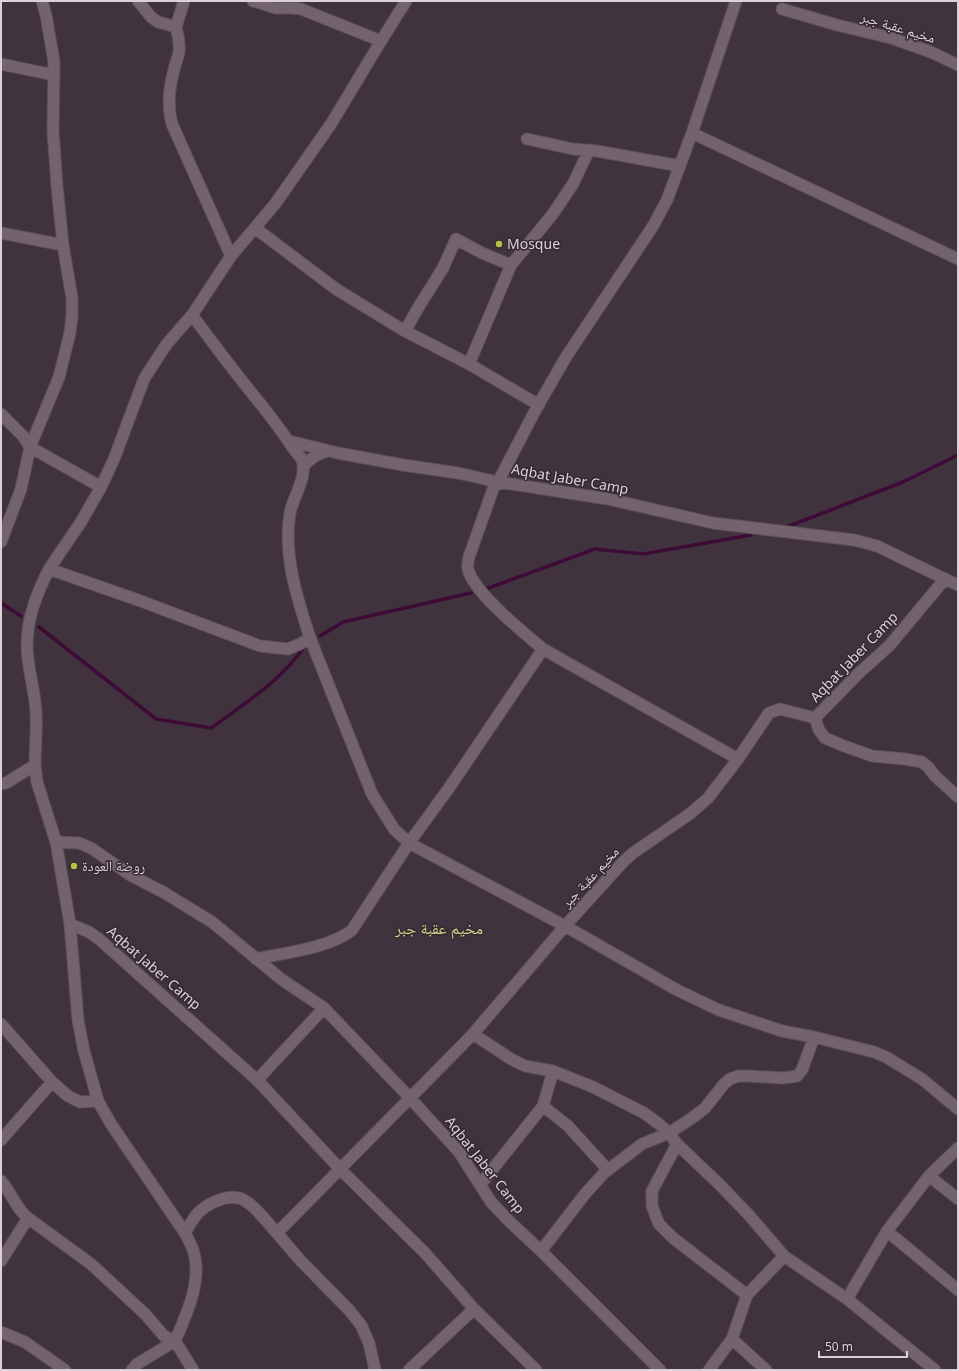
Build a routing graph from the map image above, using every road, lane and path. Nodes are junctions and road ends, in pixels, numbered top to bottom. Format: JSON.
{"nodes":[{"id":1,"x":42,"y":1,"type":"edge"},
{"id":2,"x":138,"y":1,"type":"edge"},
{"id":3,"x":184,"y":1,"type":"edge"},
{"id":4,"x":253,"y":1,"type":"edge"},
{"id":5,"x":406,"y":1,"type":"edge"},
{"id":6,"x":736,"y":1,"type":"edge"},
{"id":7,"x":782,"y":9,"type":"dead end"},
{"id":8,"x":176,"y":27,"type":"junction"},
{"id":9,"x":380,"y":41,"type":"junction"},
{"id":10,"x":1,"y":64,"type":"edge"},
{"id":11,"x":958,"y":65,"type":"edge"},
{"id":12,"x":54,"y":74,"type":"junction"},
{"id":13,"x":692,"y":133,"type":"junction"},
{"id":14,"x":527,"y":139,"type":"dead end"},
{"id":15,"x":589,"y":150,"type":"junction"},
{"id":16,"x":680,"y":166,"type":"junction"},
{"id":17,"x":255,"y":228,"type":"junction"},
{"id":18,"x":1,"y":233,"type":"edge"},
{"id":19,"x":63,"y":245,"type":"junction"},
{"id":20,"x":231,"y":256,"type":"junction"},
{"id":21,"x":958,"y":259,"type":"edge"},
{"id":22,"x":511,"y":265,"type":"junction"},
{"id":23,"x":192,"y":315,"type":"junction"},
{"id":24,"x":405,"y":331,"type":"junction"},
{"id":25,"x":468,"y":364,"type":"junction"},
{"id":26,"x":539,"y":405,"type":"junction"},
{"id":27,"x":1,"y":414,"type":"edge"},
{"id":28,"x":289,"y":441,"type":"junction"},
{"id":29,"x":30,"y":448,"type":"junction"},
{"id":30,"x":328,"y":450,"type":"junction"},
{"id":31,"x":303,"y":467,"type":"junction"},
{"id":32,"x":498,"y":482,"type":"junction"},
{"id":33,"x":101,"y":488,"type":"junction"},
{"id":34,"x":1,"y":542,"type":"edge"},
{"id":35,"x":49,"y":569,"type":"junction"},
{"id":36,"x":945,"y":579,"type":"junction"},
{"id":37,"x":958,"y":585,"type":"edge"},
{"id":38,"x":310,"y":638,"type":"junction"},
{"id":39,"x":543,"y":649,"type":"junction"},
{"id":40,"x":815,"y":718,"type":"junction"},
{"id":41,"x":738,"y":759,"type":"junction"},
{"id":42,"x":35,"y":765,"type":"junction"},
{"id":43,"x":3,"y":785,"type":"edge"},
{"id":44,"x":958,"y":798,"type":"edge"},
{"id":45,"x":56,"y":842,"type":"junction"},
{"id":46,"x":409,"y":843,"type":"junction"},
{"id":47,"x":70,"y":924,"type":"junction"},
{"id":48,"x":565,"y":926,"type":"junction"},
{"id":49,"x":256,"y":959,"type":"junction"},
{"id":50,"x":324,"y":1008,"type":"junction"},
{"id":51,"x":1,"y":1024,"type":"edge"},
{"id":52,"x":474,"y":1034,"type":"junction"},
{"id":53,"x":814,"y":1037,"type":"junction"},
{"id":54,"x":553,"y":1071,"type":"junction"},
{"id":55,"x":257,"y":1080,"type":"junction"},
{"id":56,"x":52,"y":1082,"type":"junction"},
{"id":57,"x":410,"y":1098,"type":"junction"},
{"id":58,"x":98,"y":1101,"type":"junction"},
{"id":59,"x":543,"y":1106,"type":"junction"},
{"id":60,"x":958,"y":1108,"type":"edge"},
{"id":61,"x":669,"y":1133,"type":"junction"},
{"id":62,"x":1,"y":1140,"type":"edge"},
{"id":63,"x":677,"y":1144,"type":"junction"},
{"id":64,"x":958,"y":1148,"type":"edge"},
{"id":65,"x":341,"y":1170,"type":"junction"},
{"id":66,"x":608,"y":1170,"type":"junction"},
{"id":67,"x":929,"y":1176,"type":"junction"},
{"id":68,"x":1,"y":1181,"type":"edge"},
{"id":69,"x":480,"y":1185,"type":"junction"},
{"id":70,"x":958,"y":1199,"type":"edge"},
{"id":71,"x":28,"y":1218,"type":"junction"},
{"id":72,"x":887,"y":1231,"type":"junction"},
{"id":73,"x":185,"y":1233,"type":"junction"},
{"id":74,"x":277,"y":1233,"type":"junction"},
{"id":75,"x":541,"y":1251,"type":"junction"},
{"id":76,"x":784,"y":1256,"type":"junction"},
{"id":77,"x":1,"y":1261,"type":"edge"},
{"id":78,"x":958,"y":1290,"type":"edge"},
{"id":79,"x":747,"y":1294,"type":"junction"},
{"id":80,"x":847,"y":1299,"type":"junction"},
{"id":81,"x":474,"y":1309,"type":"junction"},
{"id":82,"x":1,"y":1332,"type":"edge"},
{"id":83,"x":732,"y":1338,"type":"junction"},
{"id":84,"x":175,"y":1341,"type":"junction"},
{"id":85,"x":65,"y":1370,"type":"edge"},
{"id":86,"x":132,"y":1370,"type":"edge"},
{"id":87,"x":193,"y":1370,"type":"edge"},
{"id":88,"x":375,"y":1370,"type":"edge"},
{"id":89,"x":409,"y":1370,"type":"edge"},
{"id":90,"x":536,"y":1370,"type":"edge"},
{"id":91,"x":660,"y":1370,"type":"edge"},
{"id":92,"x":709,"y":1370,"type":"edge"},
{"id":93,"x":766,"y":1370,"type":"edge"},
{"id":94,"x":935,"y":1370,"type":"edge"}],
"edges":[{"from":1,"to":12,"type":"street"},
{"from":2,"to":8,"type":"street"},
{"from":3,"to":8,"type":"street"},
{"from":4,"to":9,"type":"street"},
{"from":5,"to":9,"type":"street"},
{"from":6,"to":13,"type":"street"},
{"from":7,"to":11,"type":"street","name":"مخيم عقبة جبر"},
{"from":8,"to":20,"type":"street"},
{"from":9,"to":17,"type":"street"},
{"from":10,"to":12,"type":"street"},
{"from":12,"to":19,"type":"street"},
{"from":13,"to":16,"type":"street"},
{"from":13,"to":21,"type":"street"},
{"from":14,"to":15,"type":"street"},
{"from":15,"to":16,"type":"street"},
{"from":15,"to":22,"type":"street"},
{"from":16,"to":26,"type":"street"},
{"from":17,"to":20,"type":"street"},
{"from":17,"to":24,"type":"street"},
{"from":18,"to":19,"type":"street"},
{"from":19,"to":29,"type":"street"},
{"from":20,"to":23,"type":"street"},
{"from":22,"to":24,"type":"street"},
{"from":22,"to":25,"type":"street"},
{"from":23,"to":28,"type":"street"},
{"from":23,"to":33,"type":"street"},
{"from":24,"to":25,"type":"street"},
{"from":25,"to":26,"type":"street"},
{"from":26,"to":32,"type":"street"},
{"from":27,"to":29,"type":"street"},
{"from":28,"to":30,"type":"street"},
{"from":28,"to":31,"type":"street"},
{"from":29,"to":33,"type":"street"},
{"from":29,"to":34,"type":"street"},
{"from":30,"to":31,"type":"street"},
{"from":30,"to":32,"type":"street"},
{"from":31,"to":38,"type":"street"},
{"from":32,"to":36,"type":"street","name":"Aqbat Jaber Camp"},
{"from":32,"to":39,"type":"street","name":"Aqbat Jaber Camp"},
{"from":33,"to":35,"type":"street"},
{"from":35,"to":38,"type":"street"},
{"from":35,"to":42,"type":"street"},
{"from":36,"to":37,"type":"street","name":"Aqbat Jaber Camp"},
{"from":36,"to":40,"type":"street","name":"Aqbat Jaber Camp"},
{"from":38,"to":46,"type":"street"},
{"from":39,"to":41,"type":"street"},
{"from":39,"to":46,"type":"street"},
{"from":40,"to":41,"type":"street","name":"مخيم عقبة جبر"},
{"from":40,"to":44,"type":"street"},
{"from":41,"to":48,"type":"street","name":"مخيم عقبة جبر"},
{"from":42,"to":43,"type":"street"},
{"from":42,"to":45,"type":"street"},
{"from":45,"to":47,"type":"street"},
{"from":45,"to":49,"type":"street","name":"Aqbat Jaber Camp"},
{"from":46,"to":48,"type":"street"},
{"from":46,"to":49,"type":"street"},
{"from":47,"to":55,"type":"street","name":"Aqbat Jaber Camp"},
{"from":47,"to":58,"type":"street"},
{"from":48,"to":52,"type":"street"},
{"from":48,"to":53,"type":"street","name":"مخيم عقبة جبر"},
{"from":49,"to":50,"type":"street","name":"Aqbat Jaber Camp"},
{"from":50,"to":55,"type":"street"},
{"from":50,"to":57,"type":"street","name":"Aqbat Jaber Camp"},
{"from":51,"to":56,"type":"street"},
{"from":52,"to":54,"type":"street"},
{"from":52,"to":57,"type":"street"},
{"from":53,"to":60,"type":"street","name":"مخيم عقبة جبر"},
{"from":53,"to":61,"type":"street"},
{"from":54,"to":59,"type":"street"},
{"from":54,"to":61,"type":"street"},
{"from":55,"to":65,"type":"street","name":"Aqbat Jaber Camp"},
{"from":56,"to":58,"type":"street"},
{"from":56,"to":62,"type":"street"},
{"from":57,"to":65,"type":"street"},
{"from":57,"to":69,"type":"street","name":"Aqbat Jaber Camp"},
{"from":58,"to":73,"type":"street"},
{"from":59,"to":66,"type":"street"},
{"from":59,"to":69,"type":"street"},
{"from":61,"to":63,"type":"street"},
{"from":61,"to":66,"type":"street"},
{"from":63,"to":76,"type":"street"},
{"from":63,"to":79,"type":"street"},
{"from":64,"to":67,"type":"street"},
{"from":65,"to":74,"type":"street"},
{"from":65,"to":81,"type":"street","name":"Aqbat Jaber Camp"},
{"from":66,"to":75,"type":"street"},
{"from":67,"to":70,"type":"street"},
{"from":67,"to":72,"type":"street"},
{"from":68,"to":71,"type":"street"},
{"from":69,"to":75,"type":"street","name":"Aqbat Jaber Camp"},
{"from":71,"to":77,"type":"street"},
{"from":71,"to":84,"type":"street"},
{"from":72,"to":78,"type":"street"},
{"from":72,"to":80,"type":"street"},
{"from":73,"to":74,"type":"street"},
{"from":73,"to":84,"type":"street"},
{"from":74,"to":88,"type":"street"},
{"from":75,"to":91,"type":"street","name":"Aqbat Jaber Camp"},
{"from":76,"to":79,"type":"street"},
{"from":76,"to":80,"type":"street"},
{"from":79,"to":83,"type":"street"},
{"from":80,"to":94,"type":"street"},
{"from":81,"to":89,"type":"street"},
{"from":81,"to":90,"type":"street","name":"Aqbat Jaber Camp"},
{"from":82,"to":85,"type":"street"},
{"from":83,"to":92,"type":"street"},
{"from":83,"to":93,"type":"street"},
{"from":84,"to":86,"type":"street"},
{"from":84,"to":87,"type":"street"}]}
